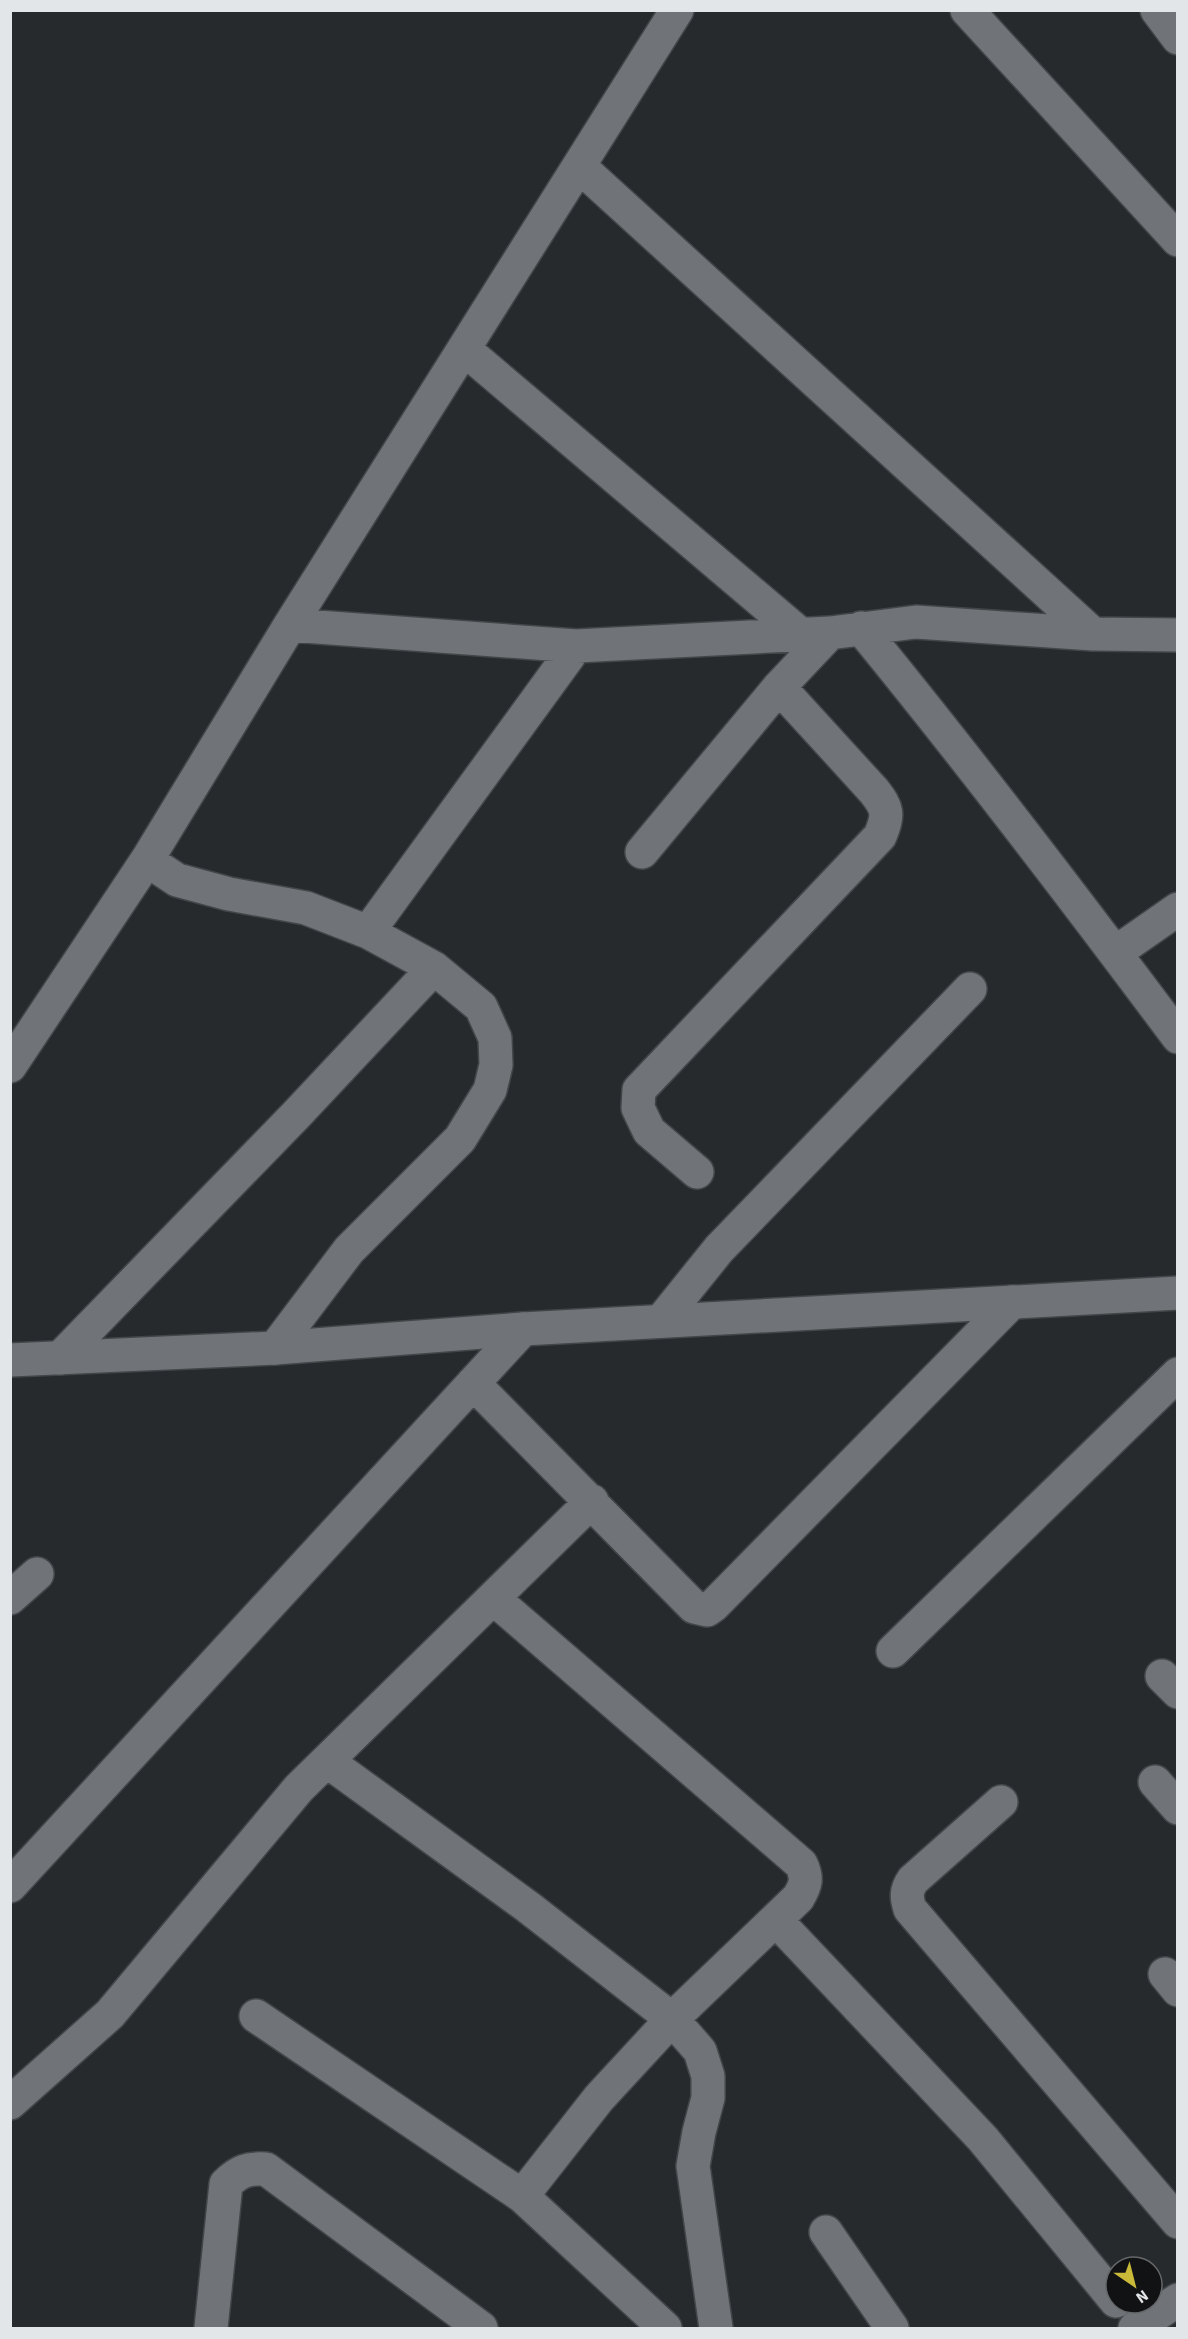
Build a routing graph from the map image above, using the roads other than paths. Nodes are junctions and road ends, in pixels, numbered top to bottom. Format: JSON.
{"nodes":[{"id":1,"x":677,"y":10,"type":"edge"},
{"id":2,"x":967,"y":10,"type":"edge"},
{"id":3,"x":1157,"y":10,"type":"edge"},
{"id":4,"x":1178,"y":38,"type":"edge"},
{"id":5,"x":579,"y":166,"type":"junction"},
{"id":6,"x":1178,"y":240,"type":"edge"},
{"id":7,"x":464,"y":349,"type":"junction"},
{"id":8,"x":290,"y":625,"type":"junction"},
{"id":9,"x":830,"y":632,"type":"junction"},
{"id":10,"x":1093,"y":634,"type":"junction"},
{"id":11,"x":1178,"y":635,"type":"edge"},
{"id":12,"x":576,"y":646,"type":"junction"},
{"id":13,"x":779,"y":687,"type":"junction"},
{"id":14,"x":642,"y":852,"type":"dead end"},
{"id":15,"x":147,"y":860,"type":"junction"},
{"id":16,"x":1178,"y":909,"type":"edge"},
{"id":17,"x":368,"y":932,"type":"junction"},
{"id":18,"x":1115,"y":953,"type":"junction"},
{"id":19,"x":434,"y":968,"type":"junction"},
{"id":20,"x":970,"y":989,"type":"dead end"},
{"id":21,"x":1178,"y":1037,"type":"edge"},
{"id":22,"x":10,"y":1066,"type":"edge"},
{"id":23,"x":697,"y":1172,"type":"dead end"},
{"id":24,"x":1178,"y":1293,"type":"edge"},
{"id":25,"x":1012,"y":1302,"type":"junction"},
{"id":26,"x":661,"y":1321,"type":"junction"},
{"id":27,"x":523,"y":1329,"type":"junction"},
{"id":28,"x":275,"y":1348,"type":"junction"},
{"id":29,"x":60,"y":1358,"type":"junction"},
{"id":30,"x":10,"y":1360,"type":"edge"},
{"id":31,"x":1178,"y":1374,"type":"edge"},
{"id":32,"x":473,"y":1383,"type":"junction"},
{"id":33,"x":592,"y":1501,"type":"junction"},
{"id":34,"x":37,"y":1574,"type":"dead end"},
{"id":35,"x":10,"y":1598,"type":"edge"},
{"id":36,"x":493,"y":1598,"type":"junction"},
{"id":37,"x":893,"y":1651,"type":"dead end"},
{"id":38,"x":327,"y":1761,"type":"junction"},
{"id":39,"x":1155,"y":1782,"type":"dead end"},
{"id":40,"x":1001,"y":1802,"type":"dead end"},
{"id":41,"x":1178,"y":1808,"type":"edge"},
{"id":42,"x":10,"y":1886,"type":"edge"},
{"id":43,"x":776,"y":1920,"type":"junction"},
{"id":44,"x":256,"y":2016,"type":"dead end"},
{"id":45,"x":672,"y":2019,"type":"junction"},
{"id":46,"x":10,"y":2103,"type":"edge"},
{"id":47,"x":522,"y":2196,"type":"junction"},
{"id":48,"x":1178,"y":2222,"type":"edge"},
{"id":49,"x":826,"y":2232,"type":"dead end"},
{"id":50,"x":1104,"y":2288,"type":"edge"},
{"id":51,"x":211,"y":2328,"type":"edge"},
{"id":52,"x":481,"y":2328,"type":"edge"},
{"id":53,"x":665,"y":2328,"type":"edge"},
{"id":54,"x":716,"y":2328,"type":"edge"},
{"id":55,"x":892,"y":2328,"type":"edge"}],
"edges":[{"from":1,"to":5,"type":"street"},
{"from":2,"to":6,"type":"street"},
{"from":3,"to":4,"type":"street"},
{"from":5,"to":7,"type":"street"},
{"from":5,"to":10,"type":"street"},
{"from":7,"to":8,"type":"street"},
{"from":7,"to":9,"type":"street"},
{"from":8,"to":12,"type":"street"},
{"from":8,"to":15,"type":"street"},
{"from":9,"to":10,"type":"street"},
{"from":9,"to":12,"type":"street"},
{"from":9,"to":13,"type":"street"},
{"from":9,"to":18,"type":"street"},
{"from":10,"to":11,"type":"street"},
{"from":12,"to":17,"type":"street"},
{"from":13,"to":14,"type":"street"},
{"from":13,"to":23,"type":"street"},
{"from":15,"to":17,"type":"street"},
{"from":15,"to":22,"type":"street"},
{"from":16,"to":18,"type":"street"},
{"from":17,"to":19,"type":"street"},
{"from":18,"to":21,"type":"street"},
{"from":19,"to":28,"type":"street"},
{"from":19,"to":29,"type":"street"},
{"from":20,"to":26,"type":"street"},
{"from":24,"to":25,"type":"street"},
{"from":25,"to":26,"type":"street"},
{"from":25,"to":33,"type":"street"},
{"from":26,"to":27,"type":"street"},
{"from":27,"to":28,"type":"street"},
{"from":27,"to":32,"type":"street"},
{"from":28,"to":29,"type":"street"},
{"from":29,"to":30,"type":"street"},
{"from":31,"to":37,"type":"street"},
{"from":32,"to":33,"type":"street"},
{"from":32,"to":42,"type":"street"},
{"from":33,"to":36,"type":"street"},
{"from":34,"to":35,"type":"street"},
{"from":36,"to":38,"type":"street"},
{"from":36,"to":43,"type":"street"},
{"from":38,"to":45,"type":"street"},
{"from":38,"to":46,"type":"street"},
{"from":39,"to":41,"type":"street"},
{"from":40,"to":48,"type":"street"},
{"from":43,"to":45,"type":"street"},
{"from":43,"to":50,"type":"street"},
{"from":44,"to":47,"type":"street"},
{"from":45,"to":47,"type":"street"},
{"from":45,"to":54,"type":"street"},
{"from":47,"to":53,"type":"street"},
{"from":49,"to":55,"type":"street"},
{"from":51,"to":52,"type":"street"}]}
